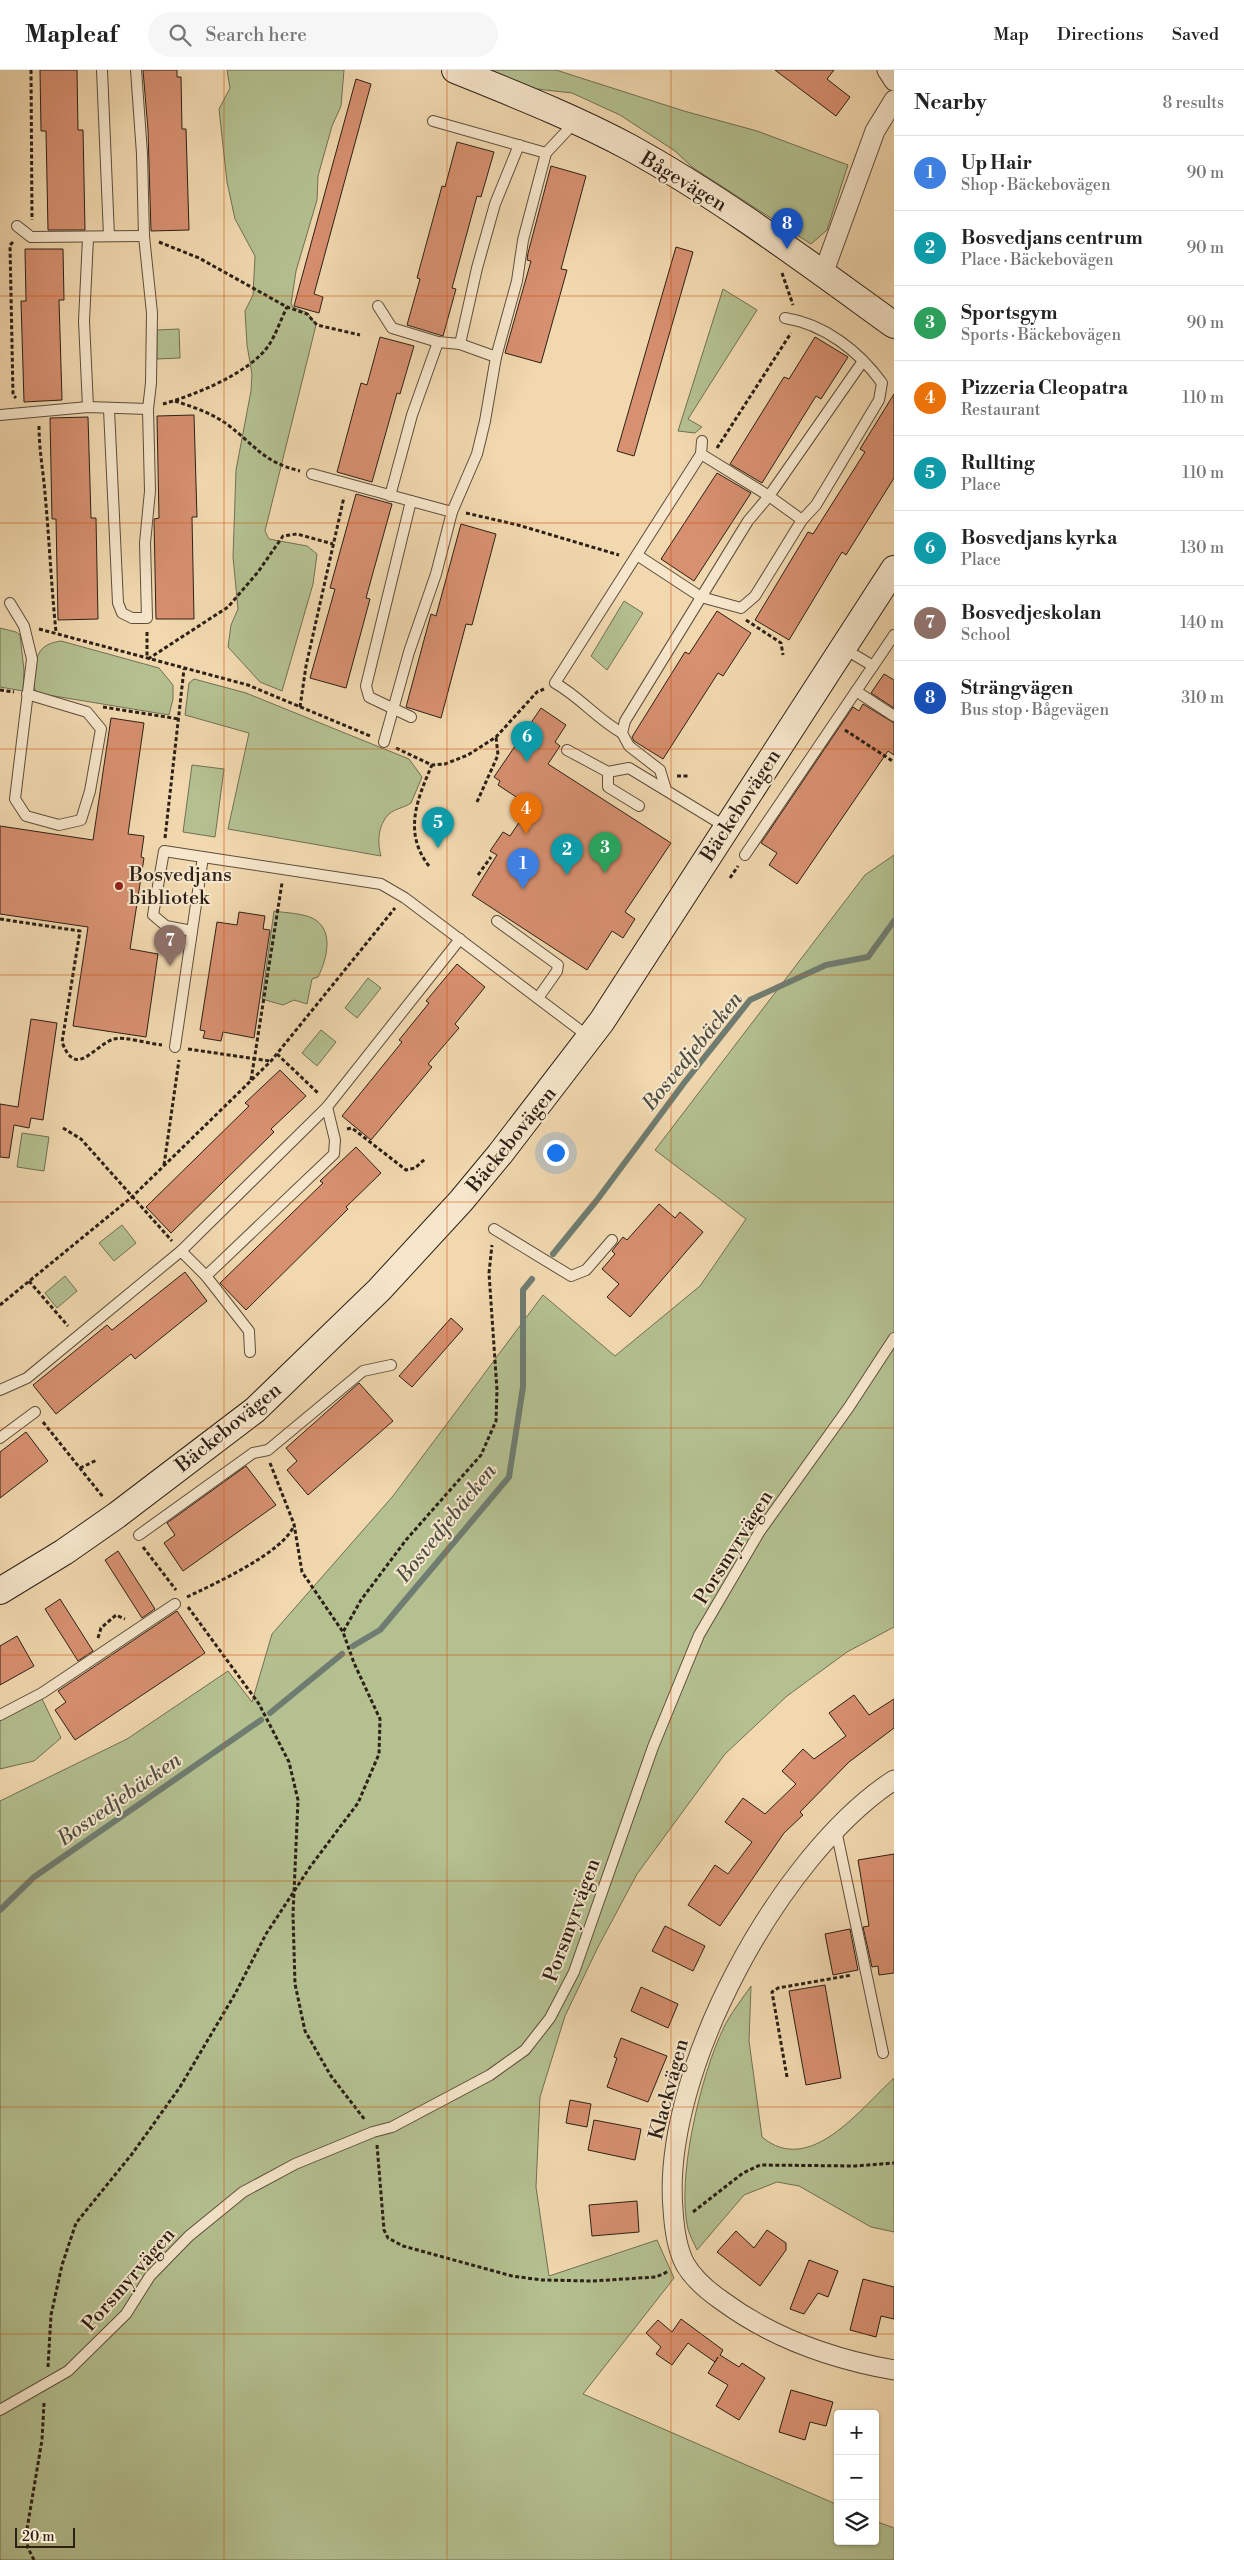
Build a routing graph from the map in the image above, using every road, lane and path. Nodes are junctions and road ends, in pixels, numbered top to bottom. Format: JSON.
{"nodes":[{"id":1,"x":30,"y":70,"type":"edge"},
{"id":2,"x":102,"y":70,"type":"edge"},
{"id":3,"x":136,"y":70,"type":"edge"},
{"id":4,"x":455,"y":70,"type":"edge"},
{"id":5,"x":887,"y":70,"type":"edge"},
{"id":6,"x":894,"y":81,"type":"edge"},
{"id":7,"x":894,"y":100,"type":"edge"},
{"id":8,"x":433,"y":121,"type":"dead end"},
{"id":9,"x":575,"y":121,"type":"junction"},
{"id":10,"x":518,"y":146,"type":"junction"},
{"id":11,"x":546,"y":152,"type":"junction"},
{"id":12,"x":20,"y":229,"type":"junction"},
{"id":13,"x":109,"y":236,"type":"junction"},
{"id":14,"x":144,"y":236,"type":"junction"},
{"id":15,"x":88,"y":238,"type":"junction"},
{"id":16,"x":780,"y":268,"type":"dead end"},
{"id":17,"x":823,"y":274,"type":"junction"},
{"id":18,"x":378,"y":306,"type":"dead end"},
{"id":19,"x":287,"y":307,"type":"junction"},
{"id":20,"x":785,"y":318,"type":"dead end"},
{"id":21,"x":799,"y":320,"type":"junction"},
{"id":22,"x":894,"y":325,"type":"edge"},
{"id":23,"x":360,"y":335,"type":"dead end"},
{"id":24,"x":438,"y":342,"type":"junction"},
{"id":25,"x":460,"y":344,"type":"junction"},
{"id":26,"x":496,"y":357,"type":"junction"},
{"id":27,"x":863,"y":361,"type":"junction"},
{"id":28,"x":174,"y":401,"type":"junction"},
{"id":29,"x":88,"y":407,"type":"junction"},
{"id":30,"x":109,"y":409,"type":"junction"},
{"id":31,"x":148,"y":409,"type":"junction"},
{"id":32,"x":31,"y":412,"type":"junction"},
{"id":33,"x":0,"y":415,"type":"edge"},
{"id":34,"x":702,"y":442,"type":"dead end"},
{"id":35,"x":701,"y":454,"type":"junction"},
{"id":36,"x":312,"y":474,"type":"joint"},
{"id":37,"x":339,"y":482,"type":"junction"},
{"id":38,"x":390,"y":496,"type":"junction"},
{"id":39,"x":769,"y":496,"type":"junction"},
{"id":40,"x":411,"y":501,"type":"junction"},
{"id":41,"x":452,"y":512,"type":"junction"},
{"id":42,"x":802,"y":520,"type":"junction"},
{"id":43,"x":333,"y":544,"type":"junction"},
{"id":44,"x":636,"y":557,"type":"junction"},
{"id":45,"x":894,"y":569,"type":"edge"},
{"id":46,"x":701,"y":597,"type":"junction"},
{"id":47,"x":10,"y":603,"type":"dead end"},
{"id":48,"x":147,"y":618,"type":"junction"},
{"id":49,"x":746,"y":620,"type":"dead end"},
{"id":50,"x":24,"y":626,"type":"junction"},
{"id":51,"x":56,"y":632,"type":"junction"},
{"id":52,"x":894,"y":635,"type":"edge"},
{"id":53,"x":842,"y":647,"type":"junction"},
{"id":54,"x":783,"y":655,"type":"dead end"},
{"id":55,"x":147,"y":659,"type":"junction"},
{"id":56,"x":873,"y":666,"type":"junction"},
{"id":57,"x":184,"y":669,"type":"junction"},
{"id":58,"x":555,"y":683,"type":"junction"},
{"id":59,"x":856,"y":691,"type":"junction"},
{"id":60,"x":27,"y":694,"type":"junction"},
{"id":61,"x":300,"y":707,"type":"junction"},
{"id":62,"x":394,"y":710,"type":"junction"},
{"id":63,"x":88,"y":712,"type":"junction"},
{"id":64,"x":894,"y":716,"type":"edge"},
{"id":65,"x":411,"y":717,"type":"dead end"},
{"id":66,"x":179,"y":719,"type":"junction"},
{"id":67,"x":834,"y":723,"type":"junction"},
{"id":68,"x":622,"y":733,"type":"junction"},
{"id":69,"x":496,"y":737,"type":"junction"},
{"id":70,"x":384,"y":742,"type":"junction"},
{"id":71,"x":567,"y":750,"type":"dead end"},
{"id":72,"x":894,"y":762,"type":"edge"},
{"id":73,"x":432,"y":765,"type":"junction"},
{"id":74,"x":608,"y":772,"type":"junction"},
{"id":75,"x":666,"y":790,"type":"junction"},
{"id":76,"x":477,"y":802,"type":"dead end"},
{"id":77,"x":639,"y":806,"type":"dead end"},
{"id":78,"x":726,"y":827,"type":"junction"},
{"id":79,"x":164,"y":851,"type":"junction"},
{"id":80,"x":746,"y":855,"type":"dead end"},
{"id":81,"x":203,"y":857,"type":"junction"},
{"id":82,"x":491,"y":857,"type":"dead end"},
{"id":83,"x":429,"y":866,"type":"dead end"},
{"id":84,"x":478,"y":875,"type":"dead end"},
{"id":85,"x":283,"y":878,"type":"dead end"},
{"id":86,"x":405,"y":898,"type":"junction"},
{"id":87,"x":0,"y":919,"type":"edge"},
{"id":88,"x":497,"y":921,"type":"dead end"},
{"id":89,"x":192,"y":931,"type":"junction"},
{"id":90,"x":460,"y":939,"type":"junction"},
{"id":91,"x":538,"y":998,"type":"junction"},
{"id":92,"x":590,"y":1038,"type":"junction"},
{"id":93,"x":178,"y":1047,"type":"junction"},
{"id":94,"x":276,"y":1054,"type":"junction"},
{"id":95,"x":256,"y":1059,"type":"junction"},
{"id":96,"x":271,"y":1061,"type":"junction"},
{"id":97,"x":250,"y":1082,"type":"junction"},
{"id":98,"x":327,"y":1107,"type":"junction"},
{"id":99,"x":63,"y":1128,"type":"dead end"},
{"id":100,"x":352,"y":1128,"type":"dead end"},
{"id":101,"x":425,"y":1158,"type":"dead end"},
{"id":102,"x":164,"y":1166,"type":"junction"},
{"id":103,"x":132,"y":1197,"type":"junction"},
{"id":104,"x":494,"y":1229,"type":"joint"},
{"id":105,"x":612,"y":1240,"type":"dead end"},
{"id":106,"x":181,"y":1251,"type":"junction"},
{"id":107,"x":206,"y":1276,"type":"junction"},
{"id":108,"x":29,"y":1281,"type":"junction"},
{"id":109,"x":0,"y":1305,"type":"edge"},
{"id":110,"x":77,"y":1337,"type":"junction"},
{"id":111,"x":894,"y":1338,"type":"edge"},
{"id":112,"x":250,"y":1352,"type":"dead end"},
{"id":113,"x":391,"y":1365,"type":"dead end"},
{"id":114,"x":0,"y":1390,"type":"edge"},
{"id":115,"x":35,"y":1412,"type":"joint"},
{"id":116,"x":0,"y":1438,"type":"edge"},
{"id":117,"x":268,"y":1450,"type":"junction"},
{"id":118,"x":97,"y":1460,"type":"dead end"},
{"id":119,"x":80,"y":1468,"type":"junction"},
{"id":120,"x":117,"y":1515,"type":"junction"},
{"id":121,"x":294,"y":1524,"type":"junction"},
{"id":122,"x":140,"y":1540,"type":"joint"},
{"id":123,"x":0,"y":1591,"type":"edge"},
{"id":124,"x":177,"y":1592,"type":"dead end"},
{"id":125,"x":179,"y":1602,"type":"junction"},
{"id":126,"x":342,"y":1632,"type":"junction"},
{"id":127,"x":0,"y":1715,"type":"edge"},
{"id":128,"x":894,"y":1780,"type":"edge"},
{"id":129,"x":836,"y":1829,"type":"junction"},
{"id":130,"x":294,"y":1891,"type":"junction"},
{"id":131,"x":867,"y":1972,"type":"junction"},
{"id":132,"x":882,"y":2053,"type":"dead end"},
{"id":133,"x":787,"y":2077,"type":"dead end"},
{"id":134,"x":373,"y":2132,"type":"junction"},
{"id":135,"x":894,"y":2163,"type":"edge"},
{"id":136,"x":674,"y":2226,"type":"junction"},
{"id":137,"x":685,"y":2263,"type":"junction"},
{"id":138,"x":894,"y":2370,"type":"edge"},
{"id":139,"x":44,"y":2383,"type":"junction"},
{"id":140,"x":0,"y":2410,"type":"edge"},
{"id":141,"x":34,"y":2560,"type":"edge"}],
"edges":[{"from":1,"to":12,"type":"path"},
{"from":2,"to":13,"type":"lane"},
{"from":3,"to":14,"type":"lane"},
{"from":4,"to":9,"type":"street","name":"Bågevägen"},
{"from":5,"to":6,"type":"street"},
{"from":7,"to":17,"type":"street"},
{"from":8,"to":10,"type":"lane"},
{"from":9,"to":11,"type":"lane"},
{"from":9,"to":17,"type":"street","name":"Bågevägen"},
{"from":10,"to":11,"type":"lane"},
{"from":10,"to":25,"type":"lane"},
{"from":11,"to":26,"type":"lane"},
{"from":12,"to":15,"type":"lane"},
{"from":12,"to":32,"type":"path"},
{"from":13,"to":14,"type":"lane"},
{"from":13,"to":15,"type":"lane"},
{"from":14,"to":19,"type":"path"},
{"from":14,"to":31,"type":"lane"},
{"from":15,"to":29,"type":"lane"},
{"from":16,"to":21,"type":"path"},
{"from":17,"to":22,"type":"street","name":"Bågevägen"},
{"from":18,"to":24,"type":"lane"},
{"from":19,"to":23,"type":"path"},
{"from":19,"to":28,"type":"path"},
{"from":20,"to":21,"type":"lane"},
{"from":21,"to":27,"type":"lane"},
{"from":21,"to":35,"type":"path"},
{"from":24,"to":25,"type":"lane"},
{"from":24,"to":38,"type":"lane"},
{"from":25,"to":26,"type":"lane"},
{"from":26,"to":41,"type":"lane"},
{"from":27,"to":39,"type":"lane"},
{"from":27,"to":42,"type":"lane"},
{"from":28,"to":31,"type":"path"},
{"from":28,"to":36,"type":"path"},
{"from":29,"to":30,"type":"lane"},
{"from":29,"to":32,"type":"lane"},
{"from":30,"to":31,"type":"lane"},
{"from":30,"to":48,"type":"lane"},
{"from":31,"to":48,"type":"lane"},
{"from":32,"to":33,"type":"lane"},
{"from":32,"to":51,"type":"path"},
{"from":34,"to":35,"type":"lane"},
{"from":35,"to":39,"type":"lane"},
{"from":35,"to":44,"type":"lane"},
{"from":36,"to":37,"type":"lane"},
{"from":37,"to":38,"type":"lane"},
{"from":37,"to":43,"type":"path"},
{"from":38,"to":40,"type":"lane"},
{"from":39,"to":42,"type":"lane"},
{"from":39,"to":46,"type":"lane"},
{"from":40,"to":41,"type":"lane"},
{"from":40,"to":62,"type":"lane"},
{"from":41,"to":44,"type":"path"},
{"from":41,"to":62,"type":"lane"},
{"from":42,"to":46,"type":"lane"},
{"from":43,"to":55,"type":"path"},
{"from":43,"to":61,"type":"path"},
{"from":44,"to":46,"type":"lane"},
{"from":44,"to":58,"type":"lane"},
{"from":45,"to":53,"type":"street","name":"Bäckebovägen"},
{"from":46,"to":68,"type":"lane"},
{"from":47,"to":50,"type":"lane"},
{"from":48,"to":55,"type":"path"},
{"from":49,"to":54,"type":"path"},
{"from":50,"to":51,"type":"path"},
{"from":50,"to":60,"type":"lane"},
{"from":51,"to":55,"type":"path"},
{"from":52,"to":56,"type":"lane"},
{"from":53,"to":56,"type":"lane"},
{"from":53,"to":78,"type":"street","name":"Bäckebovägen"},
{"from":55,"to":57,"type":"path"},
{"from":56,"to":59,"type":"lane"},
{"from":57,"to":61,"type":"path"},
{"from":57,"to":66,"type":"path"},
{"from":58,"to":68,"type":"lane"},
{"from":58,"to":69,"type":"path"},
{"from":59,"to":64,"type":"lane"},
{"from":59,"to":67,"type":"lane"},
{"from":60,"to":63,"type":"lane"},
{"from":60,"to":63,"type":"lane"},
{"from":61,"to":70,"type":"path"},
{"from":62,"to":65,"type":"lane"},
{"from":62,"to":70,"type":"lane"},
{"from":63,"to":66,"type":"path"},
{"from":66,"to":79,"type":"path"},
{"from":67,"to":72,"type":"path"},
{"from":67,"to":80,"type":"lane"},
{"from":68,"to":75,"type":"lane"},
{"from":69,"to":73,"type":"path"},
{"from":69,"to":76,"type":"path"},
{"from":70,"to":73,"type":"path"},
{"from":71,"to":74,"type":"lane"},
{"from":73,"to":83,"type":"path"},
{"from":74,"to":75,"type":"lane"},
{"from":74,"to":77,"type":"lane"},
{"from":75,"to":78,"type":"lane"},
{"from":78,"to":92,"type":"street","name":"Bäckebovägen"},
{"from":79,"to":81,"type":"lane"},
{"from":79,"to":89,"type":"lane"},
{"from":81,"to":86,"type":"lane"},
{"from":81,"to":89,"type":"lane"},
{"from":82,"to":84,"type":"path"},
{"from":85,"to":95,"type":"path"},
{"from":86,"to":90,"type":"lane"},
{"from":86,"to":94,"type":"path"},
{"from":87,"to":93,"type":"path"},
{"from":88,"to":91,"type":"lane"},
{"from":89,"to":93,"type":"lane"},
{"from":90,"to":91,"type":"lane"},
{"from":90,"to":98,"type":"lane"},
{"from":91,"to":92,"type":"lane"},
{"from":92,"to":120,"type":"street","name":"Bäckebovägen"},
{"from":93,"to":95,"type":"path"},
{"from":93,"to":102,"type":"path"},
{"from":94,"to":96,"type":"path"},
{"from":94,"to":98,"type":"path"},
{"from":95,"to":96,"type":"path"},
{"from":95,"to":97,"type":"path"},
{"from":96,"to":97,"type":"path"},
{"from":97,"to":102,"type":"path"},
{"from":98,"to":106,"type":"lane"},
{"from":98,"to":107,"type":"lane"},
{"from":99,"to":103,"type":"path"},
{"from":100,"to":101,"type":"path"},
{"from":102,"to":103,"type":"path"},
{"from":103,"to":106,"type":"path"},
{"from":103,"to":108,"type":"path"},
{"from":104,"to":105,"type":"lane"},
{"from":104,"to":126,"type":"path"},
{"from":106,"to":107,"type":"lane"},
{"from":106,"to":110,"type":"lane"},
{"from":107,"to":112,"type":"lane"},
{"from":108,"to":109,"type":"path"},
{"from":108,"to":110,"type":"path"},
{"from":110,"to":114,"type":"lane"},
{"from":111,"to":134,"type":"lane","name":"Porsmyrvägen"},
{"from":113,"to":117,"type":"lane"},
{"from":115,"to":116,"type":"lane"},
{"from":115,"to":119,"type":"path"},
{"from":117,"to":121,"type":"path"},
{"from":117,"to":122,"type":"lane"},
{"from":118,"to":119,"type":"path"},
{"from":119,"to":120,"type":"path"},
{"from":120,"to":123,"type":"street","name":"Bäckebovägen"},
{"from":121,"to":125,"type":"path"},
{"from":121,"to":126,"type":"path"},
{"from":122,"to":124,"type":"path"},
{"from":125,"to":127,"type":"lane"},
{"from":125,"to":130,"type":"path"},
{"from":126,"to":130,"type":"path"},
{"from":128,"to":129,"type":"street","name":"Klackvägen"},
{"from":129,"to":131,"type":"lane"},
{"from":129,"to":136,"type":"street","name":"Klackvägen"},
{"from":130,"to":134,"type":"path"},
{"from":130,"to":139,"type":"path"},
{"from":131,"to":132,"type":"lane"},
{"from":131,"to":133,"type":"path"},
{"from":134,"to":137,"type":"path"},
{"from":134,"to":139,"type":"lane","name":"Porsmyrvägen"},
{"from":135,"to":136,"type":"path"},
{"from":136,"to":137,"type":"street","name":"Klackvägen"},
{"from":137,"to":138,"type":"street","name":"Klackvägen"},
{"from":139,"to":140,"type":"lane","name":"Porsmyrvägen"},
{"from":139,"to":141,"type":"path"}]}
